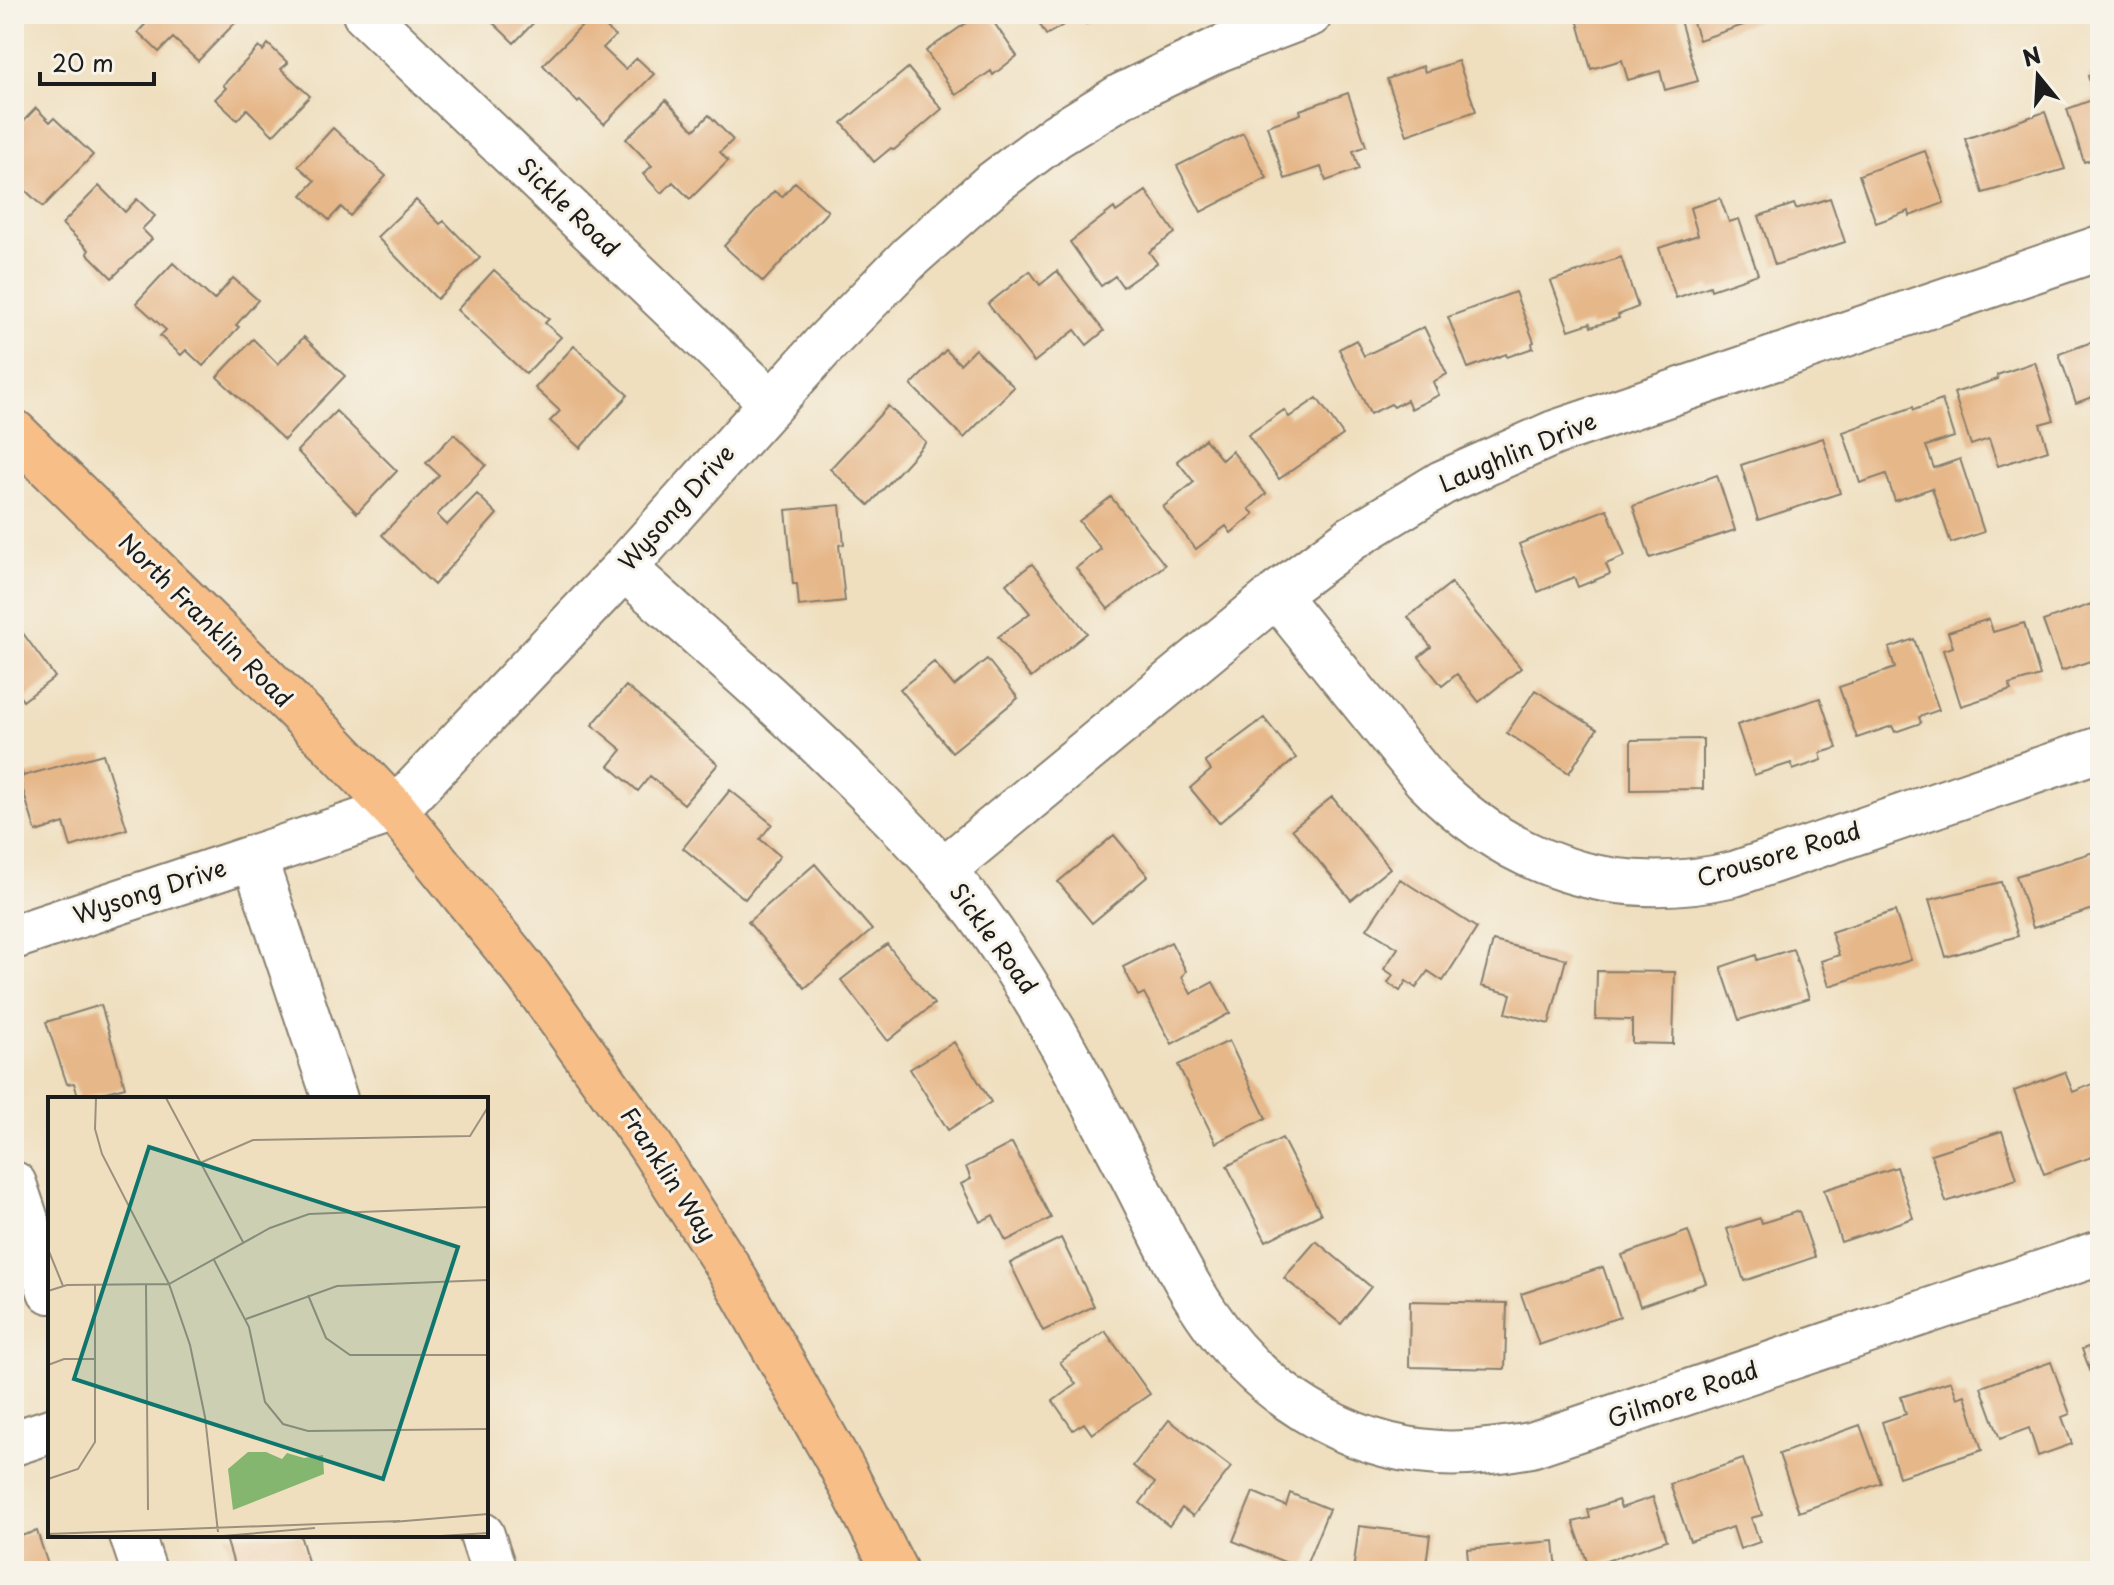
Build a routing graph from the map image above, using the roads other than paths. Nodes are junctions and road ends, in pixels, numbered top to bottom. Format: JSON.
{"nodes":[{"id":1,"x":365,"y":14,"type":"edge"},
{"id":2,"x":1310,"y":14,"type":"edge"},
{"id":3,"x":2100,"y":248,"type":"edge"},
{"id":4,"x":771,"y":402,"type":"junction"},
{"id":5,"x":14,"y":432,"type":"edge"},
{"id":6,"x":624,"y":568,"type":"junction"},
{"id":7,"x":1276,"y":595,"type":"junction"},
{"id":8,"x":2100,"y":749,"type":"edge"},
{"id":9,"x":395,"y":810,"type":"junction"},
{"id":10,"x":254,"y":857,"type":"junction"},
{"id":11,"x":943,"y":870,"type":"junction"},
{"id":12,"x":14,"y":937,"type":"edge"},
{"id":13,"x":334,"y":1097,"type":"edge"},
{"id":14,"x":14,"y":1184,"type":"edge"},
{"id":15,"x":2100,"y":1253,"type":"edge"},
{"id":16,"x":48,"y":1285,"type":"edge"},
{"id":17,"x":1268,"y":1383,"type":"joint"},
{"id":18,"x":48,"y":1432,"type":"edge"},
{"id":19,"x":14,"y":1443,"type":"edge"},
{"id":20,"x":133,"y":1537,"type":"edge"},
{"id":21,"x":483,"y":1537,"type":"edge"},
{"id":22,"x":144,"y":1571,"type":"edge"},
{"id":23,"x":494,"y":1571,"type":"edge"},
{"id":24,"x":895,"y":1571,"type":"edge"}],
"edges":[{"from":1,"to":4,"type":"street","name":"Sickle Road"},
{"from":2,"to":4,"type":"street","name":"Wysong Drive"},
{"from":3,"to":7,"type":"street","name":"Laughlin Drive"},
{"from":4,"to":6,"type":"street","name":"Wysong Drive"},
{"from":5,"to":9,"type":"main road","name":"North Franklin Road"},
{"from":6,"to":9,"type":"street","name":"Wysong Drive"},
{"from":6,"to":11,"type":"street","name":"Sickle Road"},
{"from":7,"to":8,"type":"street","name":"Crousore Road"},
{"from":7,"to":11,"type":"street","name":"Laughlin Drive"},
{"from":9,"to":10,"type":"street","name":"Wysong Drive"},
{"from":9,"to":24,"type":"main road","name":"Franklin Way"},
{"from":10,"to":12,"type":"street","name":"Wysong Drive"},
{"from":10,"to":13,"type":"street"},
{"from":11,"to":17,"type":"street","name":"Sickle Road"},
{"from":14,"to":16,"type":"street"},
{"from":15,"to":17,"type":"street","name":"Gilmore Road"},
{"from":18,"to":19,"type":"street"},
{"from":20,"to":22,"type":"street"},
{"from":21,"to":23,"type":"street"}]}
